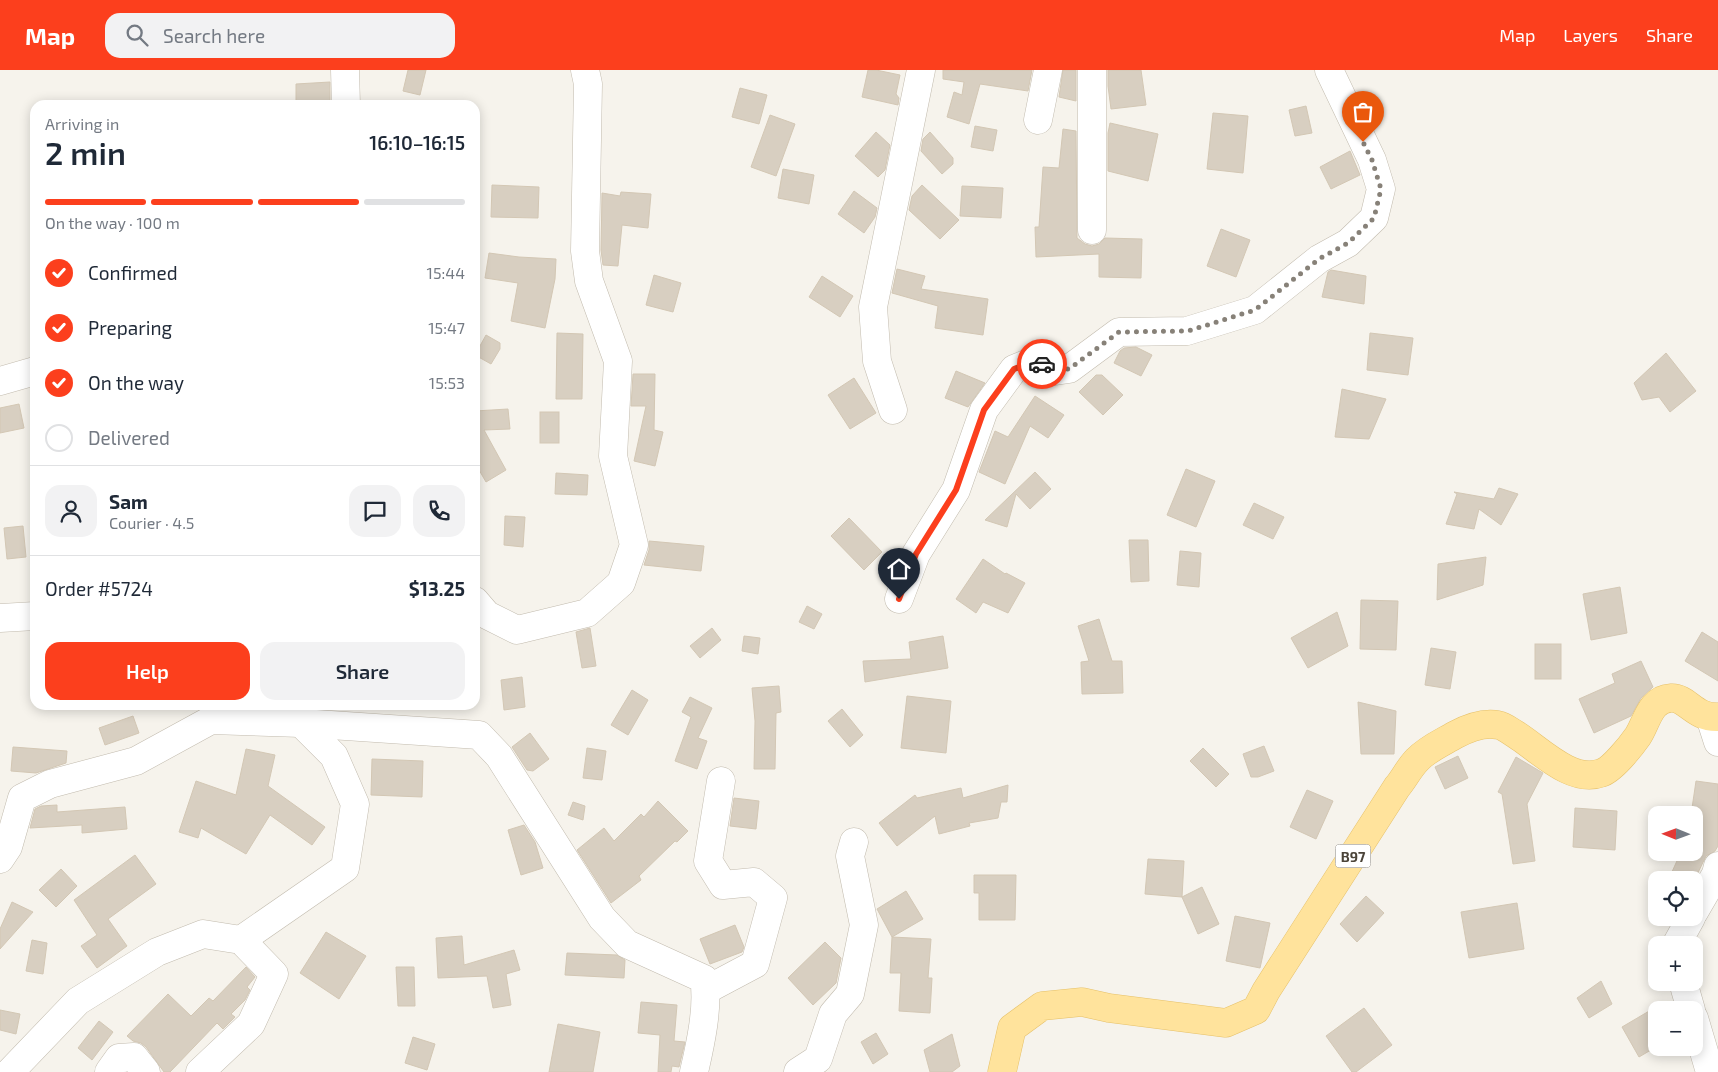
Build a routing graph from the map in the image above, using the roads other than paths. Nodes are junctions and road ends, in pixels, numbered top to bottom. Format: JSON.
{"nodes":[{"id":1,"x":345,"y":70,"type":"edge"},
{"id":2,"x":585,"y":70,"type":"edge"},
{"id":3,"x":921,"y":70,"type":"edge"},
{"id":4,"x":1048,"y":70,"type":"edge"},
{"id":5,"x":1092,"y":70,"type":"edge"},
{"id":6,"x":1330,"y":70,"type":"edge"},
{"id":7,"x":346,"y":100,"type":"edge"},
{"id":8,"x":1038,"y":120,"type":"dead end"},
{"id":9,"x":1092,"y":230,"type":"dead end"},
{"id":10,"x":30,"y":372,"type":"edge"},
{"id":11,"x":0,"y":381,"type":"edge"},
{"id":12,"x":893,"y":410,"type":"dead end"},
{"id":13,"x":899,"y":599,"type":"dead end"},
{"id":14,"x":480,"y":607,"type":"edge"},
{"id":15,"x":30,"y":616,"type":"edge"},
{"id":16,"x":0,"y":618,"type":"edge"},
{"id":17,"x":302,"y":723,"type":"junction"},
{"id":18,"x":1715,"y":725,"type":"edge"},
{"id":19,"x":721,"y":781,"type":"dead end"},
{"id":20,"x":854,"y":842,"type":"dead end"},
{"id":21,"x":0,"y":859,"type":"edge"},
{"id":22,"x":1718,"y":866,"type":"edge"},
{"id":23,"x":1703,"y":896,"type":"edge"},
{"id":24,"x":241,"y":940,"type":"junction"},
{"id":25,"x":706,"y":990,"type":"junction"},
{"id":26,"x":1703,"y":1048,"type":"edge"},
{"id":27,"x":10,"y":1072,"type":"edge"},
{"id":28,"x":108,"y":1072,"type":"edge"},
{"id":29,"x":146,"y":1072,"type":"edge"},
{"id":30,"x":200,"y":1072,"type":"edge"},
{"id":31,"x":694,"y":1072,"type":"edge"},
{"id":32,"x":798,"y":1072,"type":"edge"},
{"id":33,"x":1002,"y":1072,"type":"edge"},
{"id":34,"x":1710,"y":1072,"type":"edge"}],
"edges":[{"from":1,"to":7,"type":"street"},
{"from":2,"to":14,"type":"street"},
{"from":3,"to":12,"type":"street"},
{"from":4,"to":8,"type":"street"},
{"from":5,"to":9,"type":"street"},
{"from":6,"to":13,"type":"street"},
{"from":10,"to":11,"type":"street"},
{"from":15,"to":16,"type":"street"},
{"from":17,"to":21,"type":"street"},
{"from":17,"to":24,"type":"street"},
{"from":17,"to":25,"type":"street"},
{"from":18,"to":33,"type":"main road","number":"B97"},
{"from":19,"to":25,"type":"street"},
{"from":20,"to":32,"type":"street"},
{"from":22,"to":23,"type":"street"},
{"from":24,"to":27,"type":"street"},
{"from":24,"to":30,"type":"street"},
{"from":25,"to":31,"type":"street"},
{"from":26,"to":34,"type":"street"},
{"from":28,"to":29,"type":"street"}]}
